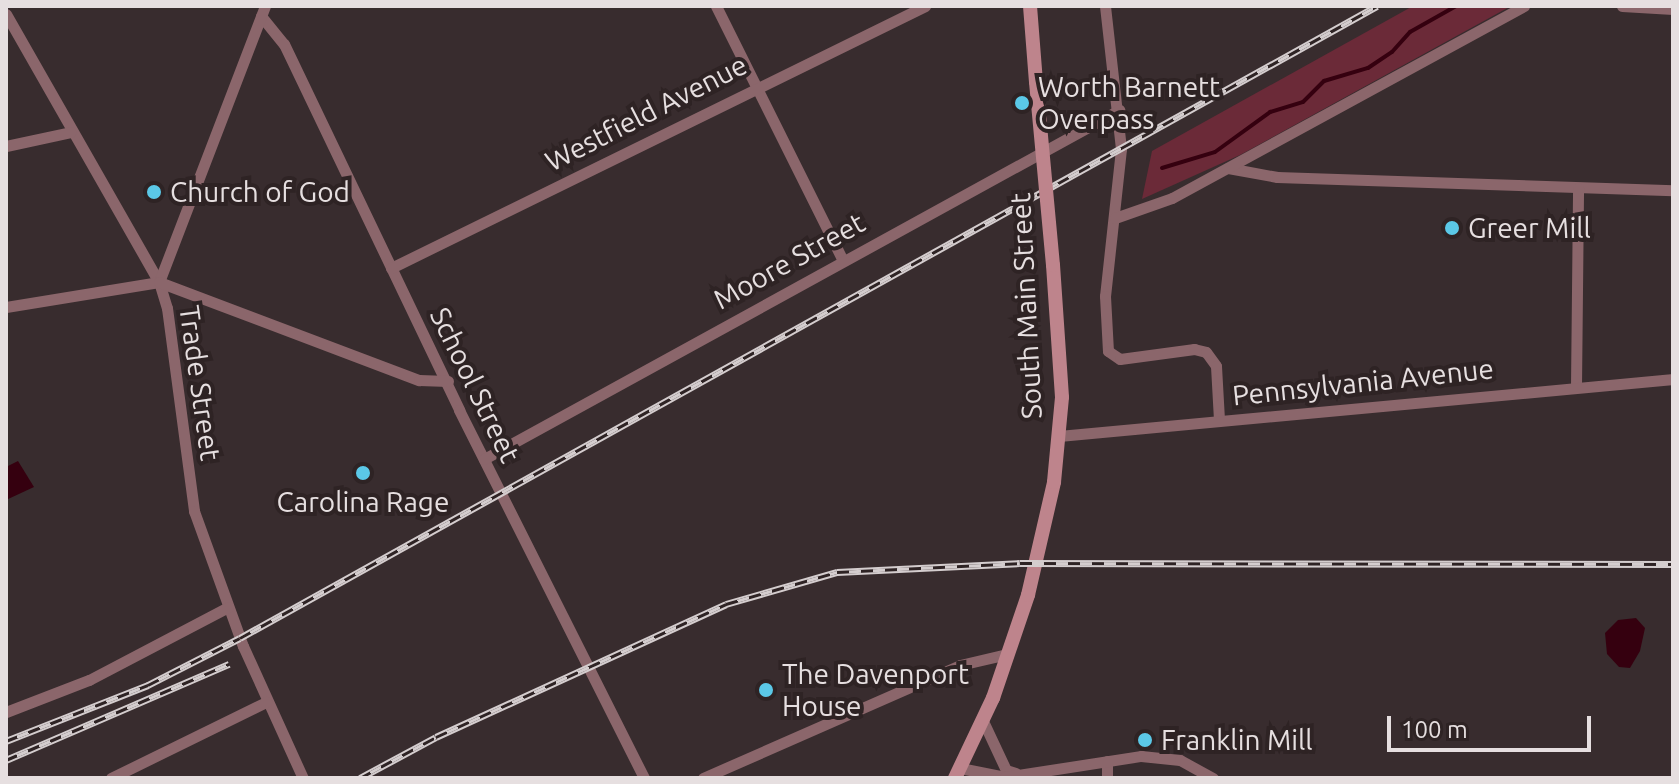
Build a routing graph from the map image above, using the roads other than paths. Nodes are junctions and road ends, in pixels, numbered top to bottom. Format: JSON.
{"nodes":[{"id":1,"x":716,"y":6,"type":"edge"},
{"id":2,"x":925,"y":6,"type":"edge"},
{"id":3,"x":1030,"y":6,"type":"edge"},
{"id":4,"x":1105,"y":6,"type":"edge"},
{"id":5,"x":1524,"y":6,"type":"edge"},
{"id":6,"x":1622,"y":6,"type":"edge"},
{"id":7,"x":1673,"y":9,"type":"edge"},
{"id":8,"x":263,"y":11,"type":"edge"},
{"id":9,"x":6,"y":14,"type":"edge"},
{"id":10,"x":755,"y":85,"type":"junction"},
{"id":11,"x":1119,"y":110,"type":"junction"},
{"id":12,"x":71,"y":132,"type":"junction"},
{"id":13,"x":6,"y":146,"type":"edge"},
{"id":14,"x":1227,"y":168,"type":"junction"},
{"id":15,"x":1578,"y":188,"type":"junction"},
{"id":16,"x":1673,"y":190,"type":"edge"},
{"id":17,"x":1115,"y":218,"type":"junction"},
{"id":18,"x":842,"y":259,"type":"junction"},
{"id":19,"x":391,"y":268,"type":"junction"},
{"id":20,"x":159,"y":282,"type":"junction"},
{"id":21,"x":6,"y":307,"type":"edge"},
{"id":22,"x":1673,"y":379,"type":"edge"},
{"id":23,"x":448,"y":381,"type":"junction"},
{"id":24,"x":1576,"y":386,"type":"junction"},
{"id":25,"x":1219,"y":420,"type":"junction"},
{"id":26,"x":1059,"y":436,"type":"junction"},
{"id":27,"x":484,"y":459,"type":"junction"},
{"id":28,"x":228,"y":607,"type":"junction"},
{"id":29,"x":1007,"y":654,"type":"junction"},
{"id":30,"x":266,"y":702,"type":"junction"},
{"id":31,"x":6,"y":712,"type":"edge"},
{"id":32,"x":983,"y":721,"type":"junction"},
{"id":33,"x":1107,"y":761,"type":"junction"},
{"id":34,"x":1020,"y":774,"type":"junction"},
{"id":35,"x":962,"y":775,"type":"edge"},
{"id":36,"x":111,"y":778,"type":"edge"},
{"id":37,"x":303,"y":778,"type":"edge"},
{"id":38,"x":644,"y":778,"type":"edge"},
{"id":39,"x":703,"y":778,"type":"edge"},
{"id":40,"x":1107,"y":778,"type":"edge"},
{"id":41,"x":1213,"y":778,"type":"edge"}],
"edges":[{"from":1,"to":10,"type":"street"},
{"from":2,"to":10,"type":"street","name":"Westfield Avenue"},
{"from":3,"to":26,"type":"main road","name":"South Main Street","bridge":true},
{"from":4,"to":11,"type":"street"},
{"from":5,"to":14,"type":"street"},
{"from":6,"to":7,"type":"street"},
{"from":8,"to":19,"type":"street","name":"School Street"},
{"from":8,"to":20,"type":"street"},
{"from":9,"to":12,"type":"street","name":"Trade Street"},
{"from":10,"to":18,"type":"street"},
{"from":10,"to":19,"type":"street","name":"Westfield Avenue"},
{"from":11,"to":17,"type":"street"},
{"from":11,"to":18,"type":"street","name":"Moore Street"},
{"from":12,"to":13,"type":"street"},
{"from":12,"to":20,"type":"street","name":"Trade Street"},
{"from":14,"to":15,"type":"street"},
{"from":14,"to":17,"type":"street"},
{"from":15,"to":16,"type":"street"},
{"from":15,"to":24,"type":"street"},
{"from":17,"to":25,"type":"street"},
{"from":18,"to":27,"type":"street","name":"Moore Street"},
{"from":19,"to":23,"type":"street","name":"School Street"},
{"from":20,"to":21,"type":"street"},
{"from":20,"to":23,"type":"street"},
{"from":20,"to":28,"type":"street","name":"Trade Street"},
{"from":22,"to":24,"type":"street","name":"Pennsylvania Avenue"},
{"from":23,"to":27,"type":"street","name":"School Street"},
{"from":24,"to":25,"type":"street","name":"Pennsylvania Avenue"},
{"from":25,"to":26,"type":"street","name":"Pennsylvania Avenue"},
{"from":26,"to":29,"type":"main road","name":"South Main Street"},
{"from":27,"to":38,"type":"street","name":"School Street"},
{"from":28,"to":30,"type":"street","name":"Trade Street"},
{"from":28,"to":31,"type":"street"},
{"from":29,"to":32,"type":"main road","name":"South Main Street"},
{"from":29,"to":39,"type":"street"},
{"from":30,"to":36,"type":"street"},
{"from":30,"to":37,"type":"street","name":"Trade Street"},
{"from":32,"to":34,"type":"street"},
{"from":32,"to":35,"type":"main road","name":"South Main Street"},
{"from":33,"to":34,"type":"street"},
{"from":33,"to":40,"type":"street"},
{"from":33,"to":41,"type":"street"},
{"from":34,"to":35,"type":"street"}]}
